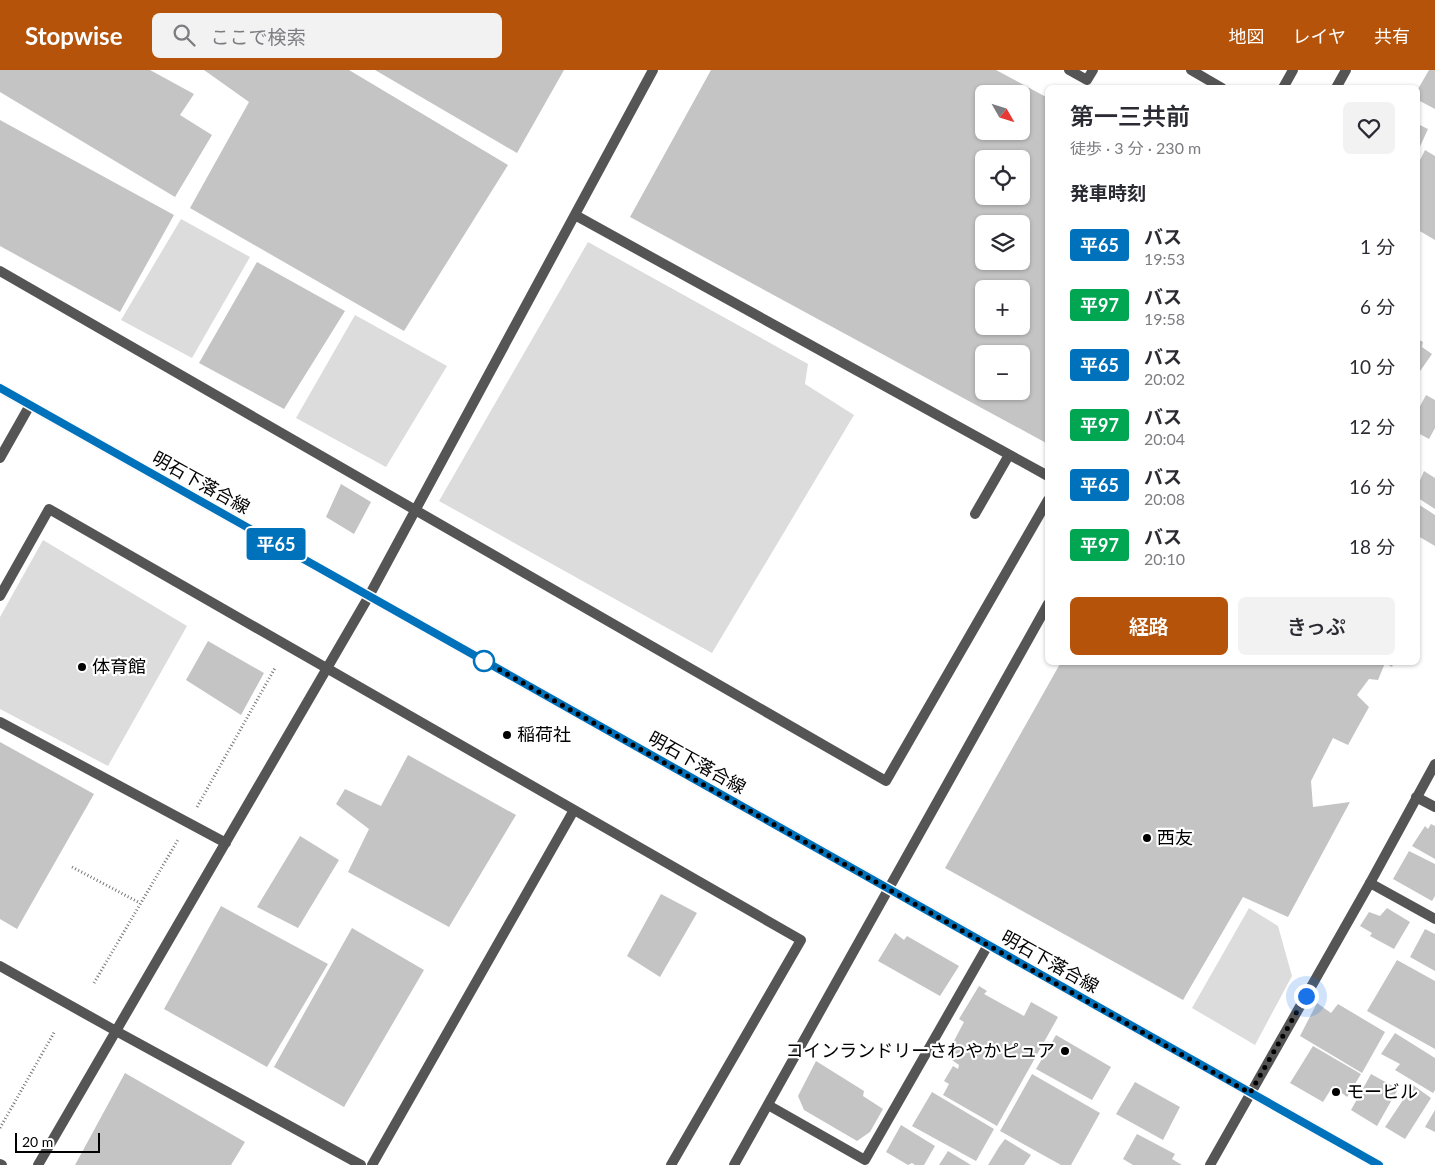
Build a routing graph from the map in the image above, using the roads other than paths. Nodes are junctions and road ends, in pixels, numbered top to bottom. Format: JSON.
{"nodes":[{"id":1,"x":653,"y":70,"type":"edge"},
{"id":2,"x":1069,"y":70,"type":"edge"},
{"id":3,"x":1092,"y":70,"type":"edge"},
{"id":4,"x":1191,"y":70,"type":"edge"},
{"id":5,"x":1294,"y":70,"type":"edge"},
{"id":6,"x":1346,"y":70,"type":"edge"},
{"id":7,"x":1217,"y":85,"type":"edge"},
{"id":8,"x":1286,"y":85,"type":"edge"},
{"id":9,"x":1338,"y":85,"type":"edge"},
{"id":10,"x":575,"y":215,"type":"junction"},
{"id":11,"x":0,"y":271,"type":"edge"},
{"id":12,"x":0,"y":388,"type":"edge"},
{"id":13,"x":30,"y":405,"type":"junction"},
{"id":14,"x":1009,"y":455,"type":"junction"},
{"id":15,"x":0,"y":458,"type":"edge"},
{"id":16,"x":1045,"y":474,"type":"edge"},
{"id":17,"x":1045,"y":505,"type":"edge"},
{"id":18,"x":416,"y":510,"type":"junction"},
{"id":19,"x":975,"y":514,"type":"dead end"},
{"id":20,"x":0,"y":596,"type":"edge"},
{"id":21,"x":369,"y":596,"type":"junction"},
{"id":22,"x":1045,"y":609,"type":"edge"},
{"id":23,"x":327,"y":668,"type":"junction"},
{"id":24,"x":0,"y":722,"type":"edge"},
{"id":25,"x":1435,"y":764,"type":"edge"},
{"id":26,"x":1416,"y":797,"type":"junction"},
{"id":27,"x":1435,"y":807,"type":"edge"},
{"id":28,"x":574,"y":810,"type":"junction"},
{"id":29,"x":226,"y":843,"type":"junction"},
{"id":30,"x":1370,"y":883,"type":"junction"},
{"id":31,"x":888,"y":889,"type":"junction"},
{"id":32,"x":1435,"y":920,"type":"edge"},
{"id":33,"x":988,"y":945,"type":"junction"},
{"id":34,"x":0,"y":966,"type":"edge"},
{"id":35,"x":116,"y":1031,"type":"junction"},
{"id":36,"x":1250,"y":1093,"type":"junction"},
{"id":37,"x":768,"y":1105,"type":"junction"},
{"id":38,"x":38,"y":1165,"type":"edge"},
{"id":39,"x":361,"y":1165,"type":"edge"},
{"id":40,"x":372,"y":1165,"type":"edge"},
{"id":41,"x":671,"y":1165,"type":"edge"},
{"id":42,"x":734,"y":1165,"type":"edge"},
{"id":43,"x":1210,"y":1165,"type":"edge"},
{"id":44,"x":1379,"y":1165,"type":"edge"}],
"edges":[{"from":1,"to":10,"type":"street"},
{"from":2,"to":3,"type":"street"},
{"from":4,"to":7,"type":"street"},
{"from":5,"to":8,"type":"street"},
{"from":6,"to":9,"type":"street"},
{"from":10,"to":14,"type":"street"},
{"from":10,"to":18,"type":"street"},
{"from":11,"to":18,"type":"street"},
{"from":12,"to":13,"type":"main road","name":"明石下落合線"},
{"from":13,"to":15,"type":"street"},
{"from":13,"to":21,"type":"main road","name":"明石下落合線"},
{"from":14,"to":16,"type":"street"},
{"from":14,"to":19,"type":"street"},
{"from":17,"to":18,"type":"street"},
{"from":18,"to":21,"type":"street"},
{"from":20,"to":23,"type":"street"},
{"from":21,"to":23,"type":"street"},
{"from":21,"to":31,"type":"main road","name":"明石下落合線"},
{"from":22,"to":31,"type":"street"},
{"from":23,"to":28,"type":"street"},
{"from":23,"to":29,"type":"street"},
{"from":24,"to":29,"type":"street"},
{"from":25,"to":26,"type":"street"},
{"from":26,"to":27,"type":"street"},
{"from":26,"to":30,"type":"street"},
{"from":28,"to":40,"type":"street"},
{"from":28,"to":41,"type":"street"},
{"from":29,"to":35,"type":"street"},
{"from":30,"to":32,"type":"street"},
{"from":30,"to":36,"type":"street"},
{"from":31,"to":33,"type":"main road","name":"明石下落合線"},
{"from":31,"to":37,"type":"street"},
{"from":33,"to":36,"type":"main road","name":"明石下落合線"},
{"from":33,"to":37,"type":"street"},
{"from":34,"to":35,"type":"street"},
{"from":35,"to":38,"type":"street"},
{"from":35,"to":39,"type":"street"},
{"from":36,"to":43,"type":"street"},
{"from":36,"to":44,"type":"main road","name":"明石下落合線"},
{"from":37,"to":42,"type":"street"}]}
